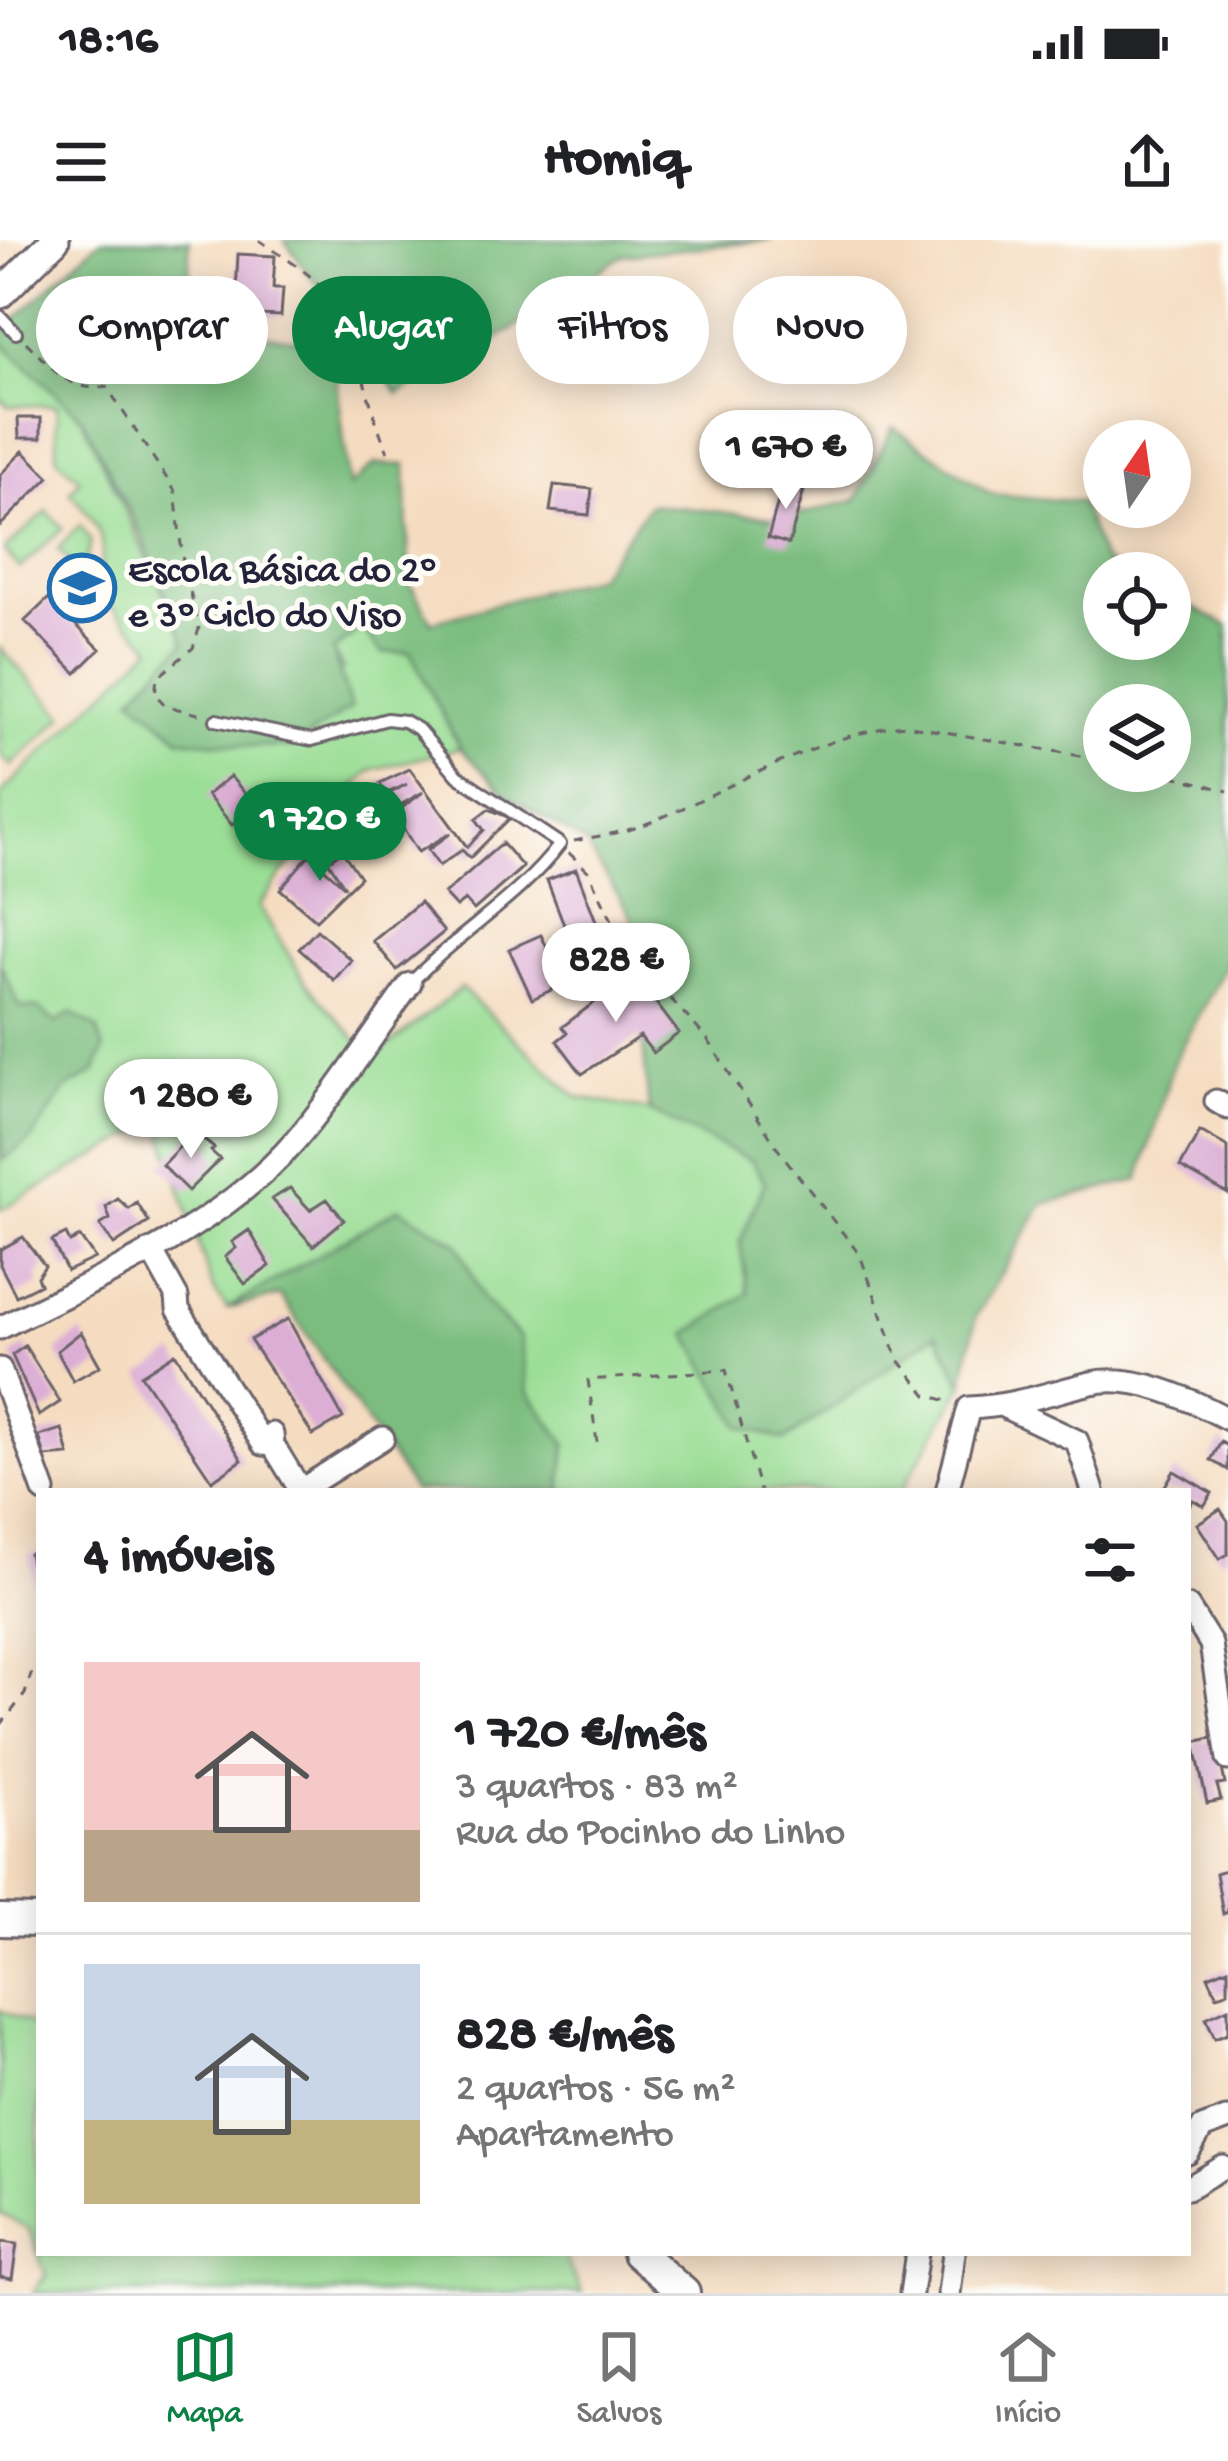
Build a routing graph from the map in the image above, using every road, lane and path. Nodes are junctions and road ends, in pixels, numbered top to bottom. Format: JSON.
{"nodes":[{"id":1,"x":55,"y":240,"type":"edge"},
{"id":2,"x":259,"y":240,"type":"edge"},
{"id":3,"x":0,"y":293,"type":"edge"},
{"id":4,"x":0,"y":316,"type":"edge"},
{"id":5,"x":16,"y":333,"type":"joint"},
{"id":6,"x":388,"y":452,"type":"dead end"},
{"id":7,"x":216,"y":720,"type":"joint"},
{"id":8,"x":1083,"y":756,"type":"edge"},
{"id":9,"x":1191,"y":781,"type":"edge"},
{"id":10,"x":1228,"y":791,"type":"edge"},
{"id":11,"x":560,"y":844,"type":"junction"},
{"id":12,"x":410,"y":984,"type":"joint"},
{"id":13,"x":152,"y":1250,"type":"junction"},
{"id":14,"x":0,"y":1328,"type":"edge"},
{"id":15,"x":0,"y":1369,"type":"edge"},
{"id":16,"x":1005,"y":1407,"type":"junction"},
{"id":17,"x":970,"y":1408,"type":"junction"},
{"id":18,"x":1228,"y":1419,"type":"edge"},
{"id":19,"x":383,"y":1438,"type":"dead end"},
{"id":20,"x":597,"y":1442,"type":"dead end"},
{"id":21,"x":43,"y":1488,"type":"edge"},
{"id":22,"x":299,"y":1488,"type":"edge"},
{"id":23,"x":306,"y":1488,"type":"edge"},
{"id":24,"x":759,"y":1488,"type":"edge"},
{"id":25,"x":948,"y":1488,"type":"edge"},
{"id":26,"x":1092,"y":1488,"type":"edge"},
{"id":27,"x":1191,"y":1612,"type":"edge"},
{"id":28,"x":32,"y":1671,"type":"dead end"},
{"id":29,"x":0,"y":1726,"type":"edge"},
{"id":30,"x":1228,"y":1759,"type":"edge"},
{"id":31,"x":0,"y":1920,"type":"edge"},
{"id":32,"x":36,"y":1921,"type":"edge"},
{"id":33,"x":1226,"y":2120,"type":"edge"},
{"id":34,"x":1191,"y":2148,"type":"edge"},
{"id":35,"x":1222,"y":2168,"type":"dead end"},
{"id":36,"x":1191,"y":2186,"type":"edge"},
{"id":37,"x":641,"y":2256,"type":"edge"},
{"id":38,"x":916,"y":2256,"type":"edge"},
{"id":39,"x":954,"y":2256,"type":"edge"},
{"id":40,"x":684,"y":2293,"type":"edge"},
{"id":41,"x":910,"y":2293,"type":"edge"},
{"id":42,"x":949,"y":2293,"type":"edge"}],
"edges":[{"from":1,"to":3,"type":"street"},
{"from":2,"to":6,"type":"path"},
{"from":4,"to":5,"type":"lane"},
{"from":5,"to":7,"type":"path"},
{"from":7,"to":11,"type":"lane"},
{"from":8,"to":11,"type":"path"},
{"from":9,"to":10,"type":"path"},
{"from":11,"to":12,"type":"lane"},
{"from":11,"to":17,"type":"path"},
{"from":12,"to":13,"type":"street"},
{"from":13,"to":14,"type":"street"},
{"from":13,"to":22,"type":"street"},
{"from":15,"to":21,"type":"street"},
{"from":16,"to":17,"type":"street"},
{"from":16,"to":18,"type":"street"},
{"from":16,"to":26,"type":"street"},
{"from":17,"to":25,"type":"street"},
{"from":19,"to":23,"type":"street"},
{"from":20,"to":24,"type":"path"},
{"from":27,"to":30,"type":"street"},
{"from":28,"to":29,"type":"path"},
{"from":31,"to":32,"type":"main road"},
{"from":33,"to":34,"type":"street"},
{"from":35,"to":36,"type":"street"},
{"from":37,"to":40,"type":"main road"},
{"from":38,"to":41,"type":"street"},
{"from":39,"to":42,"type":"street"}]}
